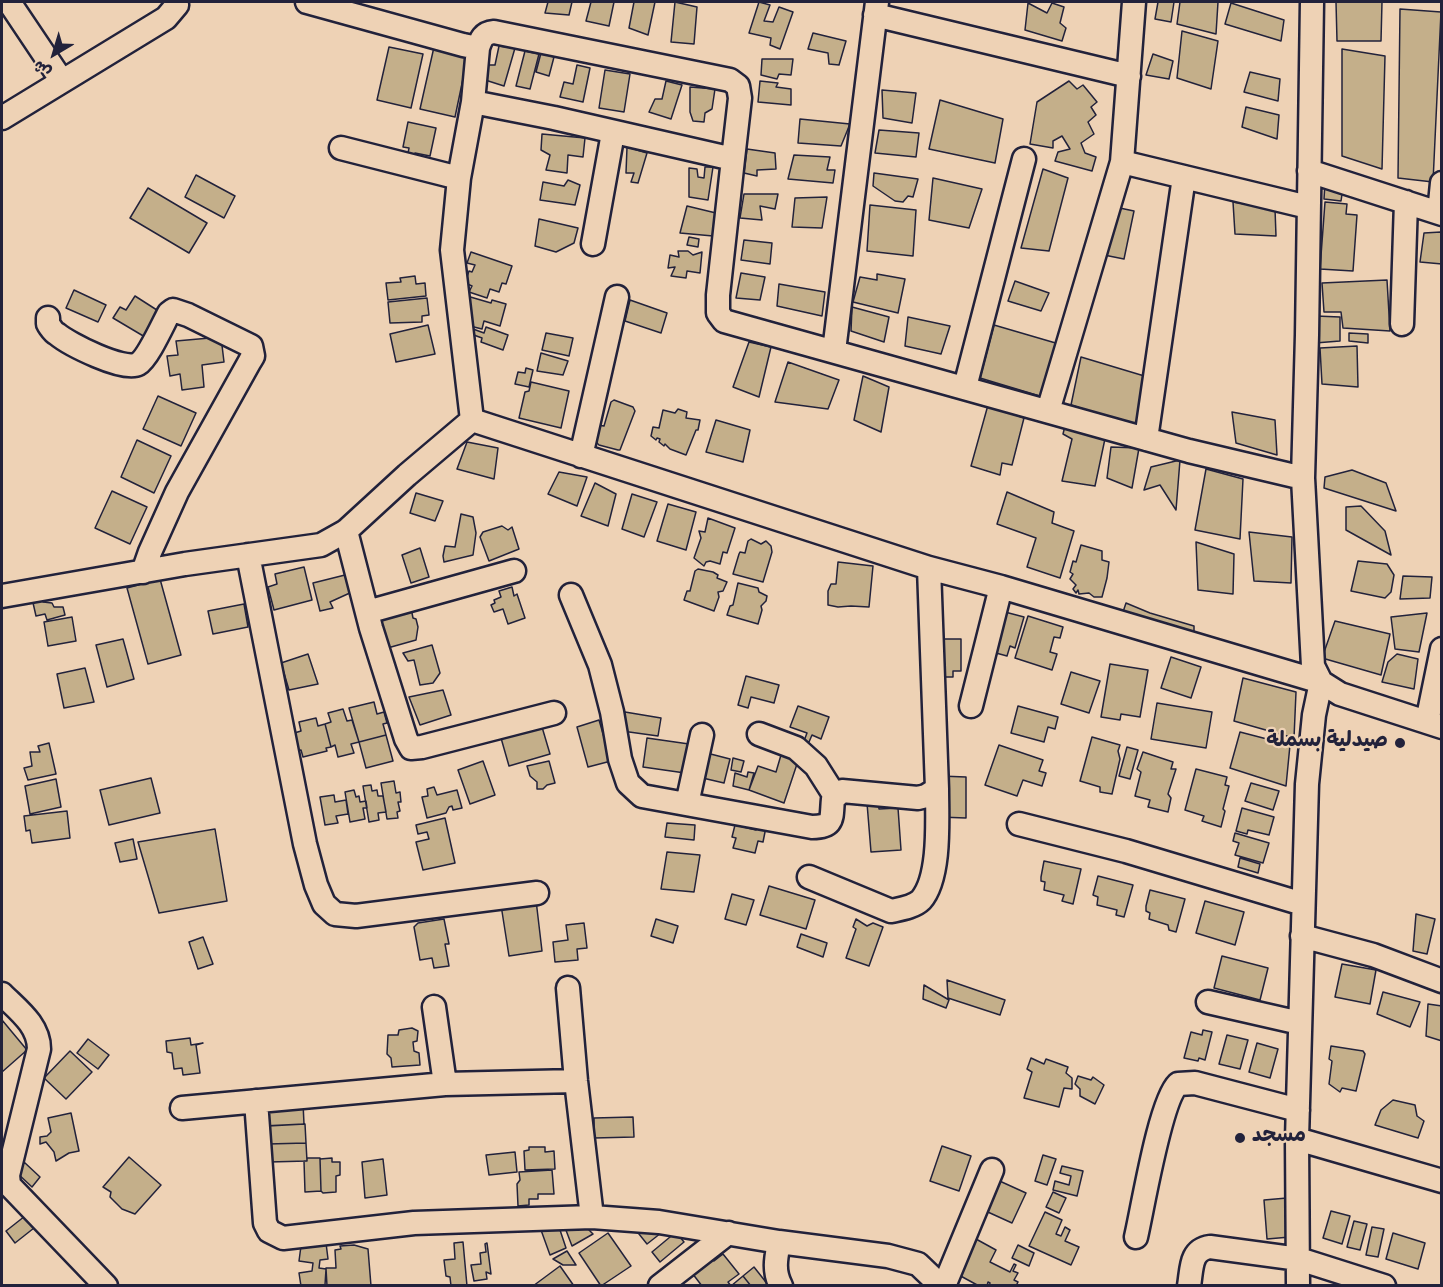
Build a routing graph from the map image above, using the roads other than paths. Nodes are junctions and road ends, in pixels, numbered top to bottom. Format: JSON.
{"nodes":[{"id":1,"x":9,"y":2,"type":"edge"},
{"id":2,"x":176,"y":2,"type":"edge"},
{"id":3,"x":307,"y":2,"type":"edge"},
{"id":4,"x":1134,"y":2,"type":"edge"},
{"id":5,"x":1312,"y":2,"type":"edge"},
{"id":6,"x":876,"y":8,"type":"edge"},
{"id":7,"x":478,"y":48,"type":"junction"},
{"id":8,"x":1129,"y":76,"type":"junction"},
{"id":9,"x":62,"y":81,"type":"junction"},
{"id":10,"x":473,"y":102,"type":"junction"},
{"id":11,"x":2,"y":118,"type":"edge"},
{"id":12,"x":613,"y":132,"type":"junction"},
{"id":13,"x":341,"y":148,"type":"dead end"},
{"id":14,"x":733,"y":159,"type":"junction"},
{"id":15,"x":1024,"y":159,"type":"dead end"},
{"id":16,"x":1122,"y":162,"type":"junction"},
{"id":17,"x":1309,"y":171,"type":"junction"},
{"id":18,"x":1184,"y":177,"type":"junction"},
{"id":19,"x":459,"y":178,"type":"junction"},
{"id":20,"x":1442,"y":183,"type":"edge"},
{"id":21,"x":1406,"y":202,"type":"junction"},
{"id":22,"x":1308,"y":207,"type":"junction"},
{"id":23,"x":1440,"y":213,"type":"edge"},
{"id":24,"x":593,"y":244,"type":"dead end"},
{"id":25,"x":617,"y":297,"type":"dead end"},
{"id":26,"x":48,"y":318,"type":"dead end"},
{"id":27,"x":1402,"y":324,"type":"dead end"},
{"id":28,"x":834,"y":351,"type":"junction"},
{"id":29,"x":964,"y":387,"type":"junction"},
{"id":30,"x":1048,"y":411,"type":"junction"},
{"id":31,"x":472,"y":420,"type":"junction"},
{"id":32,"x":1146,"y":439,"type":"junction"},
{"id":33,"x":581,"y":456,"type":"junction"},
{"id":34,"x":1303,"y":478,"type":"junction"},
{"id":35,"x":346,"y":531,"type":"junction"},
{"id":36,"x":248,"y":555,"type":"junction"},
{"id":37,"x":929,"y":568,"type":"junction"},
{"id":38,"x":514,"y":571,"type":"dead end"},
{"id":39,"x":143,"y":572,"type":"junction"},
{"id":40,"x":1001,"y":587,"type":"junction"},
{"id":41,"x":571,"y":595,"type":"dead end"},
{"id":42,"x":2,"y":596,"type":"edge"},
{"id":43,"x":367,"y":612,"type":"junction"},
{"id":44,"x":1442,"y":649,"type":"edge"},
{"id":45,"x":1321,"y":682,"type":"junction"},
{"id":46,"x":971,"y":706,"type":"dead end"},
{"id":47,"x":554,"y":713,"type":"dead end"},
{"id":48,"x":1435,"y":724,"type":"edge"},
{"id":49,"x":759,"y":734,"type":"dead end"},
{"id":50,"x":702,"y":735,"type":"dead end"},
{"id":51,"x":938,"y":789,"type":"junction"},
{"id":52,"x":835,"y":796,"type":"junction"},
{"id":53,"x":687,"y":804,"type":"junction"},
{"id":54,"x":1018,"y":824,"type":"dead end"},
{"id":55,"x":809,"y":877,"type":"dead end"},
{"id":56,"x":537,"y":893,"type":"dead end"},
{"id":57,"x":1303,"y":904,"type":"junction"},
{"id":58,"x":1302,"y":936,"type":"junction"},
{"id":59,"x":1442,"y":981,"type":"edge"},
{"id":60,"x":568,"y":988,"type":"dead end"},
{"id":61,"x":2,"y":994,"type":"edge"},
{"id":62,"x":1208,"y":1002,"type":"dead end"},
{"id":63,"x":434,"y":1007,"type":"dead end"},
{"id":64,"x":1300,"y":1023,"type":"junction"},
{"id":65,"x":576,"y":1081,"type":"junction"},
{"id":66,"x":445,"y":1084,"type":"junction"},
{"id":67,"x":256,"y":1101,"type":"junction"},
{"id":68,"x":182,"y":1108,"type":"dead end"},
{"id":69,"x":1298,"y":1110,"type":"junction"},
{"id":70,"x":1297,"y":1139,"type":"junction"},
{"id":71,"x":992,"y":1170,"type":"dead end"},
{"id":72,"x":1442,"y":1181,"type":"edge"},
{"id":73,"x":592,"y":1217,"type":"junction"},
{"id":74,"x":728,"y":1233,"type":"junction"},
{"id":75,"x":1137,"y":1237,"type":"dead end"},
{"id":76,"x":779,"y":1242,"type":"junction"},
{"id":77,"x":1299,"y":1259,"type":"junction"},
{"id":78,"x":106,"y":1286,"type":"edge"},
{"id":79,"x":660,"y":1286,"type":"edge"},
{"id":80,"x":781,"y":1286,"type":"edge"},
{"id":81,"x":942,"y":1286,"type":"edge"},
{"id":82,"x":1189,"y":1286,"type":"edge"},
{"id":83,"x":1298,"y":1286,"type":"edge"},
{"id":84,"x":1384,"y":1286,"type":"edge"}],
"edges":[{"from":1,"to":9,"type":"street"},
{"from":2,"to":9,"type":"street"},
{"from":3,"to":7,"type":"street"},
{"from":4,"to":8,"type":"street"},
{"from":5,"to":17,"type":"street"},
{"from":6,"to":8,"type":"street"},
{"from":6,"to":28,"type":"street"},
{"from":7,"to":10,"type":"street"},
{"from":7,"to":14,"type":"street"},
{"from":8,"to":16,"type":"street"},
{"from":9,"to":11,"type":"street"},
{"from":10,"to":12,"type":"street"},
{"from":10,"to":19,"type":"street"},
{"from":12,"to":14,"type":"street"},
{"from":12,"to":24,"type":"street"},
{"from":13,"to":19,"type":"street"},
{"from":14,"to":28,"type":"street"},
{"from":15,"to":29,"type":"street"},
{"from":16,"to":18,"type":"street"},
{"from":16,"to":30,"type":"street"},
{"from":17,"to":21,"type":"street"},
{"from":17,"to":22,"type":"street"},
{"from":18,"to":22,"type":"street"},
{"from":18,"to":32,"type":"street"},
{"from":19,"to":31,"type":"street"},
{"from":20,"to":23,"type":"street"},
{"from":21,"to":23,"type":"street"},
{"from":21,"to":27,"type":"street"},
{"from":22,"to":34,"type":"street"},
{"from":25,"to":33,"type":"street"},
{"from":26,"to":39,"type":"street"},
{"from":28,"to":29,"type":"street"},
{"from":29,"to":30,"type":"street"},
{"from":30,"to":32,"type":"street"},
{"from":31,"to":33,"type":"street"},
{"from":31,"to":35,"type":"street"},
{"from":32,"to":34,"type":"street"},
{"from":33,"to":37,"type":"street"},
{"from":34,"to":45,"type":"street"},
{"from":35,"to":36,"type":"street"},
{"from":35,"to":43,"type":"street"},
{"from":36,"to":39,"type":"street"},
{"from":36,"to":56,"type":"street"},
{"from":37,"to":40,"type":"street"},
{"from":37,"to":51,"type":"street"},
{"from":38,"to":43,"type":"street"},
{"from":39,"to":42,"type":"street"},
{"from":40,"to":45,"type":"street"},
{"from":40,"to":46,"type":"street"},
{"from":41,"to":53,"type":"street"},
{"from":43,"to":47,"type":"street"},
{"from":44,"to":48,"type":"street"},
{"from":45,"to":48,"type":"street"},
{"from":45,"to":57,"type":"street"},
{"from":49,"to":52,"type":"street"},
{"from":50,"to":53,"type":"street"},
{"from":51,"to":52,"type":"street"},
{"from":51,"to":55,"type":"street"},
{"from":52,"to":53,"type":"street"},
{"from":54,"to":57,"type":"street"},
{"from":57,"to":58,"type":"street"},
{"from":58,"to":59,"type":"street"},
{"from":58,"to":64,"type":"street"},
{"from":60,"to":65,"type":"street"},
{"from":61,"to":78,"type":"street"},
{"from":62,"to":64,"type":"street"},
{"from":63,"to":66,"type":"street"},
{"from":64,"to":69,"type":"street"},
{"from":65,"to":66,"type":"street"},
{"from":65,"to":73,"type":"street"},
{"from":66,"to":67,"type":"street"},
{"from":67,"to":68,"type":"street"},
{"from":67,"to":73,"type":"street"},
{"from":69,"to":70,"type":"street"},
{"from":69,"to":75,"type":"street"},
{"from":70,"to":72,"type":"street"},
{"from":70,"to":77,"type":"street"},
{"from":71,"to":81,"type":"street"},
{"from":73,"to":74,"type":"street"},
{"from":74,"to":76,"type":"street"},
{"from":74,"to":79,"type":"street"},
{"from":76,"to":80,"type":"street"},
{"from":76,"to":81,"type":"street"},
{"from":77,"to":82,"type":"street"},
{"from":77,"to":83,"type":"street"},
{"from":77,"to":84,"type":"street"}]}
